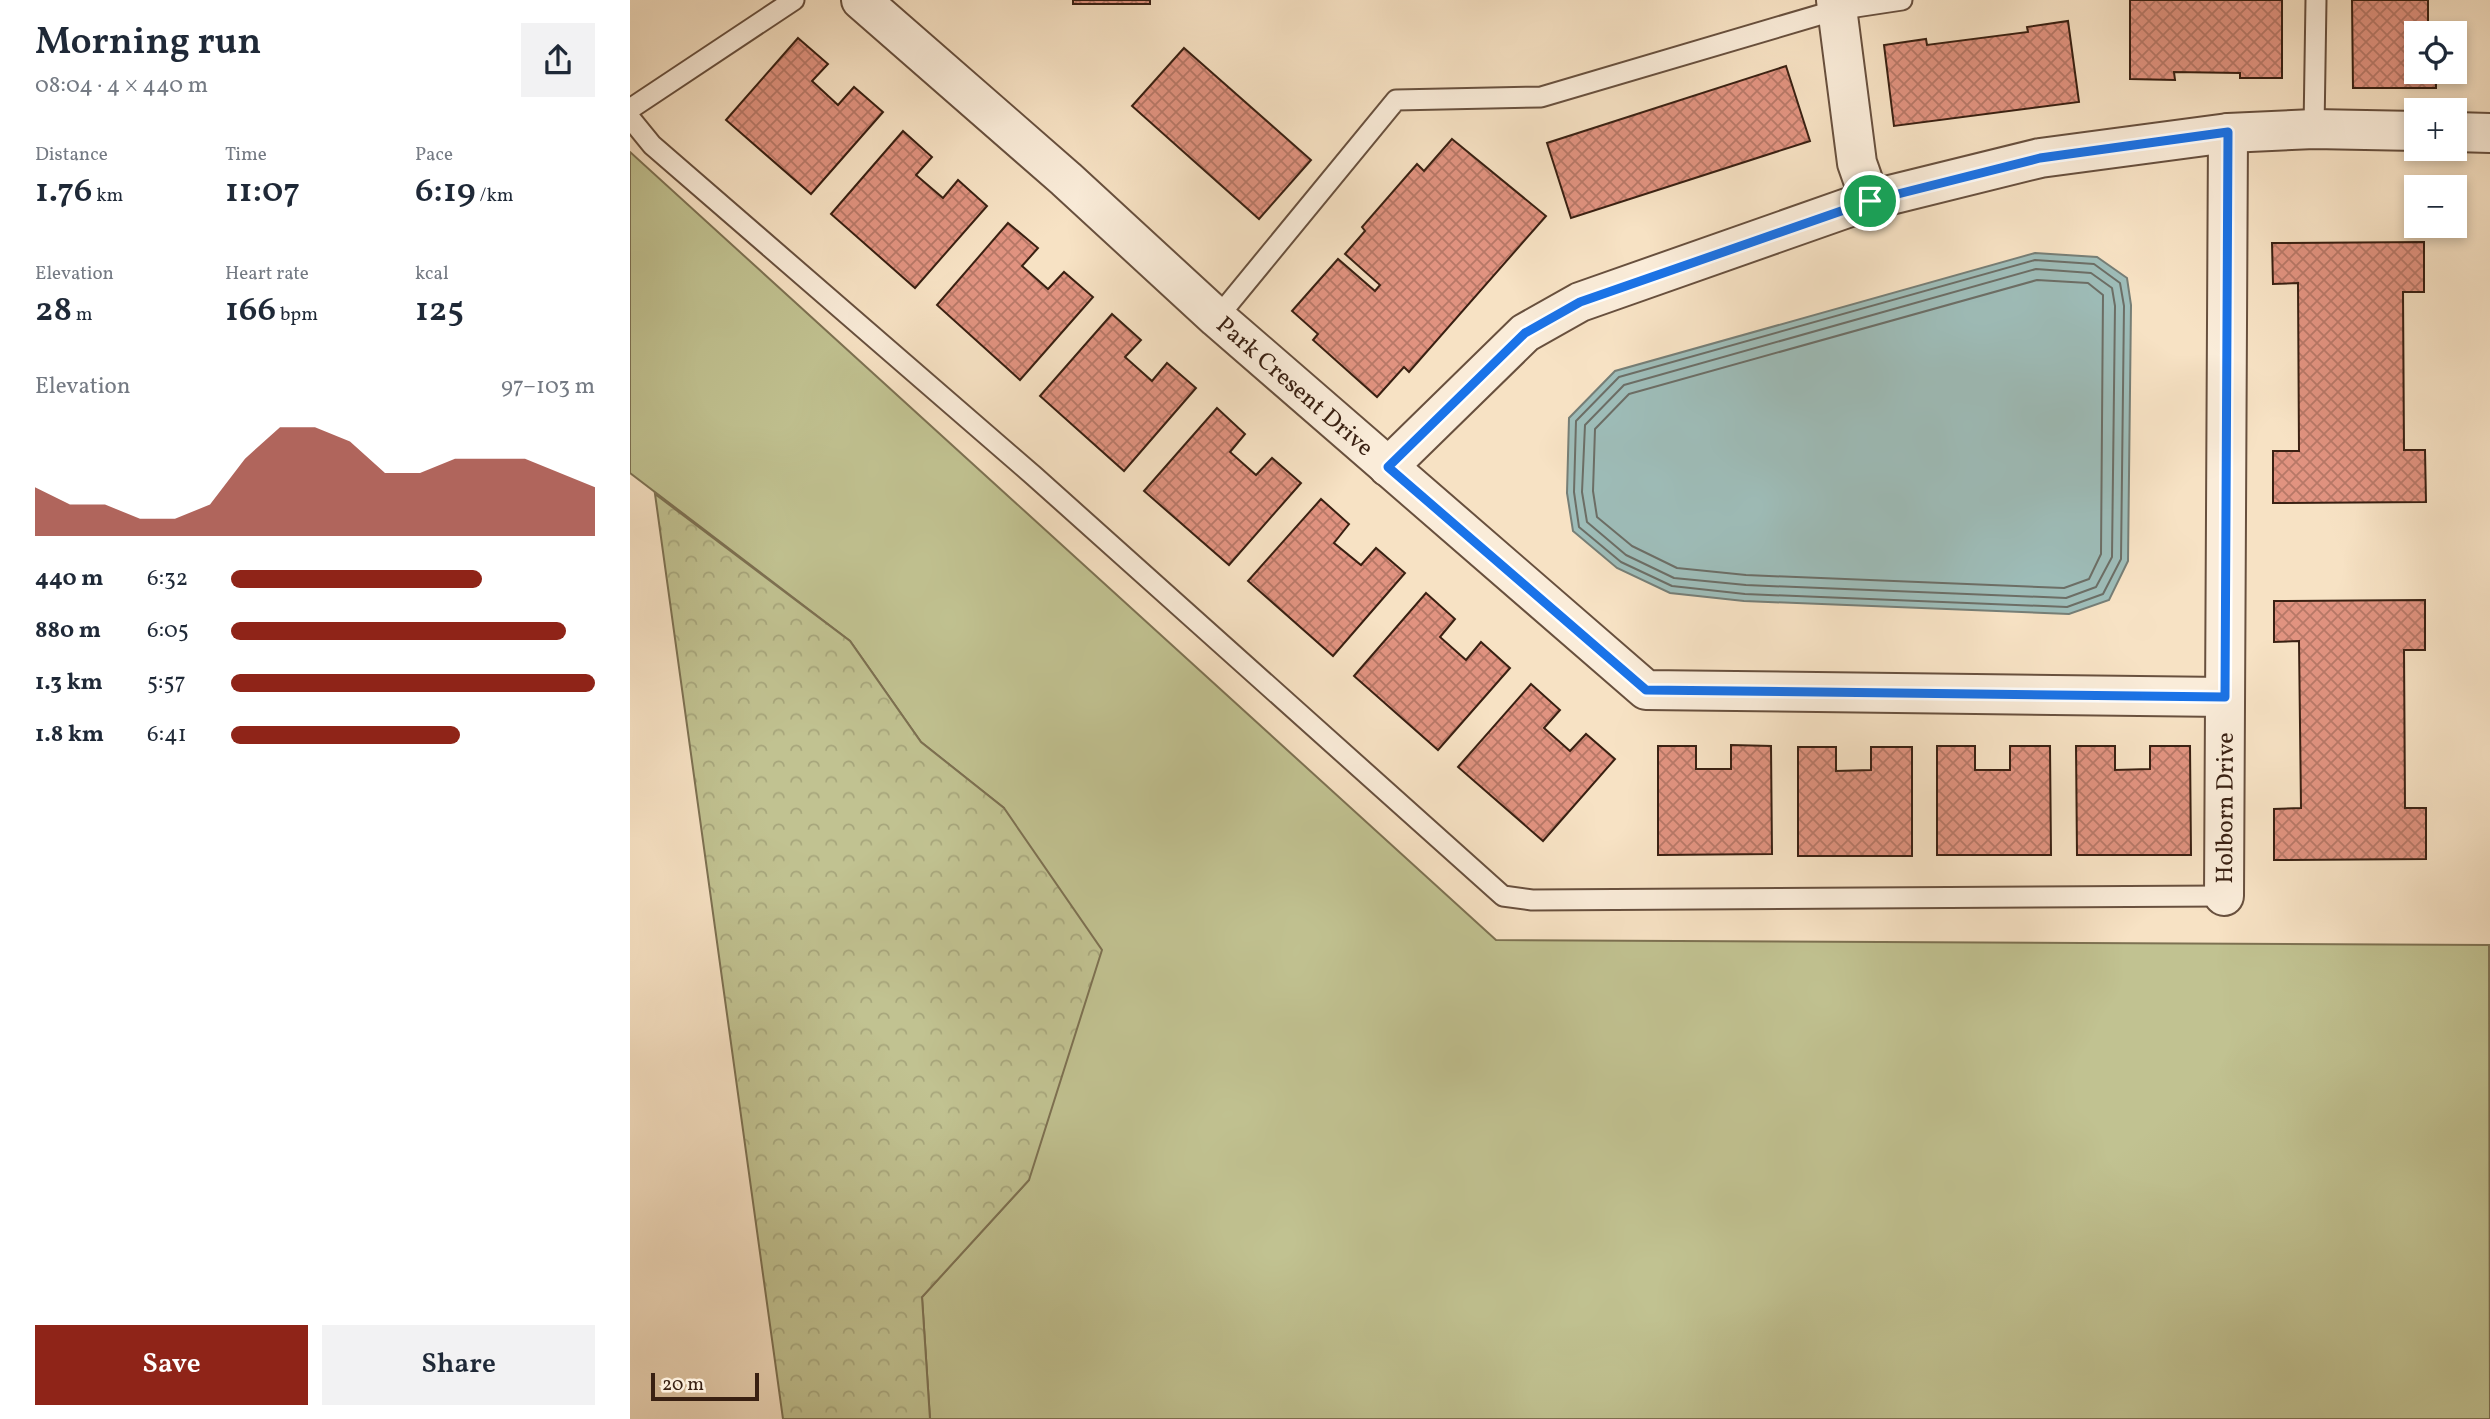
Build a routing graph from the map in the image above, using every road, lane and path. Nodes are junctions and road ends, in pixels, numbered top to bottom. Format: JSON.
{"nodes":[{"id":1,"x":794,"y":0,"type":"edge"},
{"id":2,"x":861,"y":0,"type":"edge"},
{"id":3,"x":1902,"y":0,"type":"edge"},
{"id":4,"x":2316,"y":0,"type":"edge"},
{"id":5,"x":1836,"y":5,"type":"edge"},
{"id":6,"x":630,"y":108,"type":"edge"},
{"id":7,"x":630,"y":118,"type":"edge"},
{"id":8,"x":2314,"y":129,"type":"junction"},
{"id":9,"x":2404,"y":131,"type":"edge"},
{"id":10,"x":2228,"y":132,"type":"junction"},
{"id":11,"x":2467,"y":132,"type":"edge"},
{"id":12,"x":2490,"y":133,"type":"edge"},
{"id":13,"x":1870,"y":201,"type":"junction"},
{"id":14,"x":1217,"y":318,"type":"junction"},
{"id":15,"x":1388,"y":467,"type":"junction"},
{"id":16,"x":2225,"y":697,"type":"junction"},
{"id":17,"x":2224,"y":896,"type":"joint"}],
"edges":[{"from":1,"to":6,"type":"lane"},
{"from":2,"to":14,"type":"street","name":"Park Cresent Drive"},
{"from":3,"to":5,"type":"lane"},
{"from":4,"to":8,"type":"lane"},
{"from":5,"to":13,"type":"street"},
{"from":5,"to":14,"type":"lane"},
{"from":7,"to":17,"type":"lane"},
{"from":8,"to":9,"type":"street"},
{"from":8,"to":10,"type":"street"},
{"from":10,"to":13,"type":"street"},
{"from":10,"to":16,"type":"street","name":"Holborn Drive"},
{"from":11,"to":12,"type":"street"},
{"from":13,"to":15,"type":"street"},
{"from":14,"to":15,"type":"street","name":"Park Cresent Drive"},
{"from":15,"to":16,"type":"street","name":"Park Cresent Drive"},
{"from":16,"to":17,"type":"street","name":"Holborn Drive"}]}
